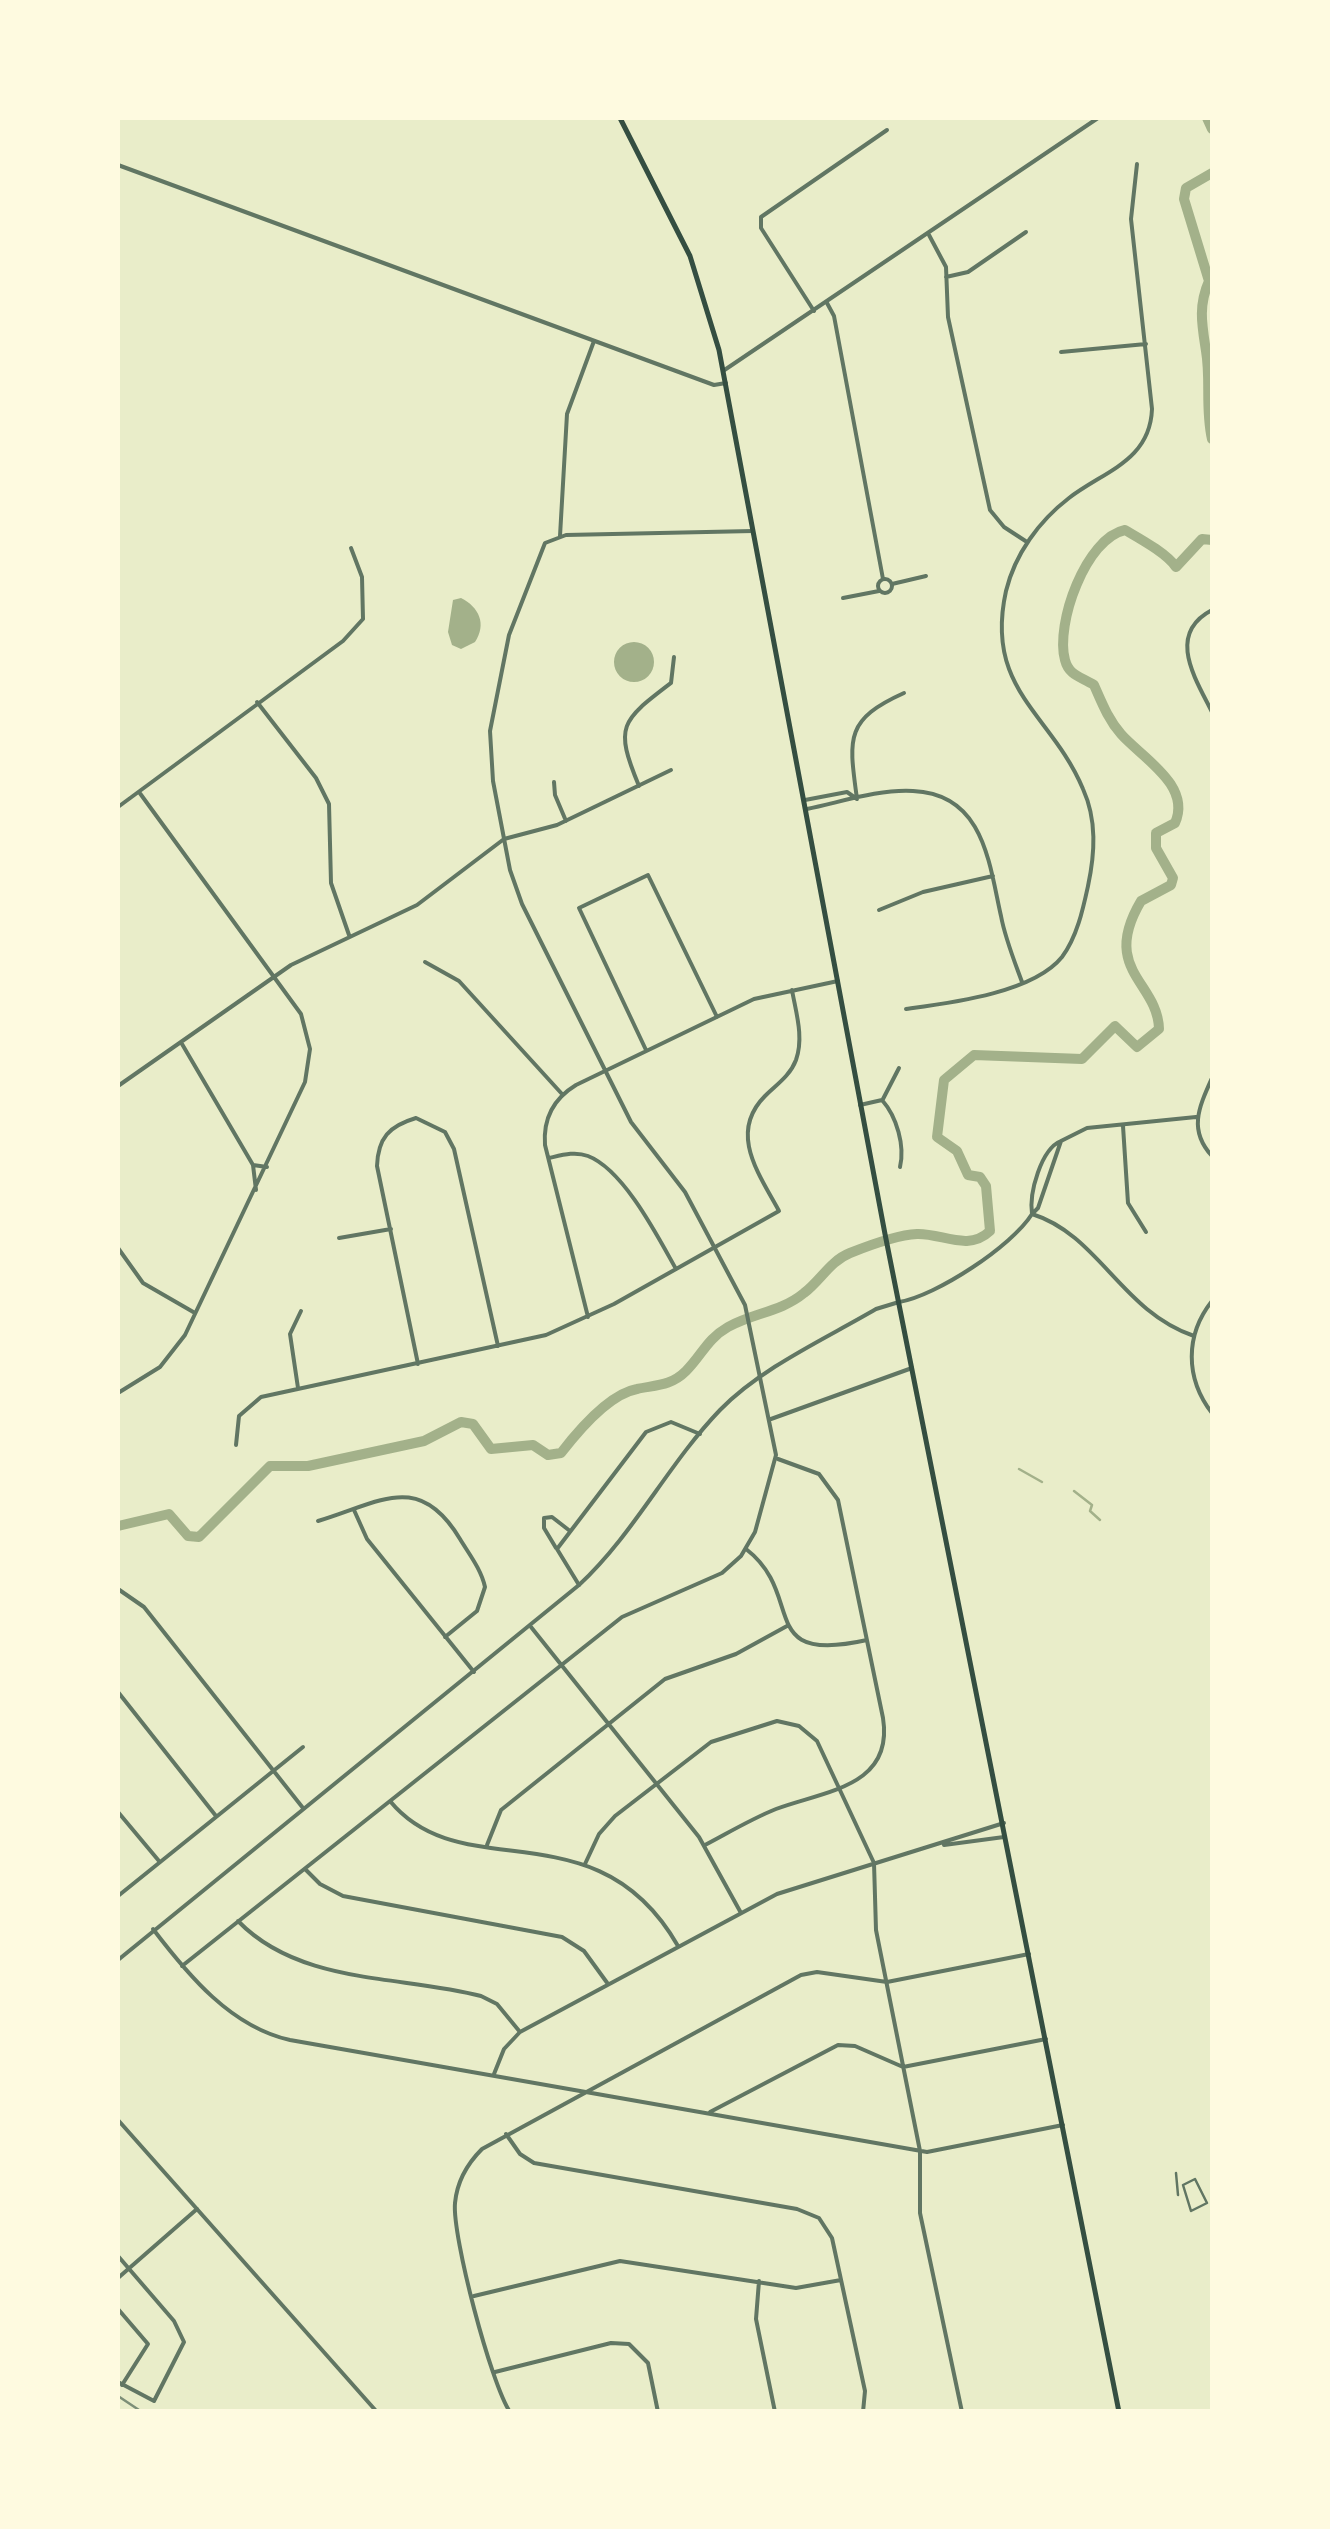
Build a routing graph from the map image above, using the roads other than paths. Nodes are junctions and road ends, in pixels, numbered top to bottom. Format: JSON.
{"nodes":[{"id":1,"x":620,"y":118,"type":"edge"},
{"id":2,"x":1098,"y":118,"type":"edge"},
{"id":3,"x":887,"y":130,"type":"dead end"},
{"id":4,"x":1137,"y":164,"type":"dead end"},
{"id":5,"x":118,"y":165,"type":"edge"},
{"id":6,"x":1026,"y":232,"type":"dead end"},
{"id":7,"x":929,"y":236,"type":"junction"},
{"id":8,"x":946,"y":277,"type":"junction"},
{"id":9,"x":827,"y":303,"type":"junction"},
{"id":10,"x":814,"y":312,"type":"junction"},
{"id":11,"x":595,"y":340,"type":"junction"},
{"id":12,"x":1146,"y":344,"type":"junction"},
{"id":13,"x":1061,"y":352,"type":"dead end"},
{"id":14,"x":724,"y":371,"type":"junction"},
{"id":15,"x":726,"y":384,"type":"junction"},
{"id":16,"x":753,"y":531,"type":"junction"},
{"id":17,"x":560,"y":536,"type":"junction"},
{"id":18,"x":1027,"y":542,"type":"junction"},
{"id":19,"x":351,"y":548,"type":"dead end"},
{"id":20,"x":926,"y":576,"type":"dead end"},
{"id":21,"x":883,"y":579,"type":"junction"},
{"id":22,"x":892,"y":584,"type":"junction"},
{"id":23,"x":880,"y":591,"type":"junction"},
{"id":24,"x":843,"y":598,"type":"dead end"},
{"id":25,"x":1212,"y":610,"type":"edge"},
{"id":26,"x":674,"y":657,"type":"dead end"},
{"id":27,"x":904,"y":693,"type":"dead end"},
{"id":28,"x":257,"y":702,"type":"junction"},
{"id":29,"x":1212,"y":712,"type":"edge"},
{"id":30,"x":671,"y":770,"type":"dead end"},
{"id":31,"x":554,"y":782,"type":"dead end"},
{"id":32,"x":639,"y":786,"type":"junction"},
{"id":33,"x":139,"y":792,"type":"junction"},
{"id":34,"x":857,"y":799,"type":"junction"},
{"id":35,"x":804,"y":800,"type":"junction"},
{"id":36,"x":118,"y":808,"type":"edge"},
{"id":37,"x":806,"y":810,"type":"junction"},
{"id":38,"x":566,"y":821,"type":"junction"},
{"id":39,"x":504,"y":839,"type":"junction"},
{"id":40,"x":993,"y":876,"type":"junction"},
{"id":41,"x":879,"y":910,"type":"dead end"},
{"id":42,"x":348,"y":934,"type":"junction"},
{"id":43,"x":426,"y":962,"type":"dead end"},
{"id":44,"x":274,"y":977,"type":"junction"},
{"id":45,"x":838,"y":981,"type":"junction"},
{"id":46,"x":1022,"y":982,"type":"junction"},
{"id":47,"x":792,"y":990,"type":"junction"},
{"id":48,"x":906,"y":1009,"type":"dead end"},
{"id":49,"x":717,"y":1016,"type":"junction"},
{"id":50,"x":182,"y":1044,"type":"junction"},
{"id":51,"x":646,"y":1051,"type":"junction"},
{"id":52,"x":900,"y":1068,"type":"dead end"},
{"id":53,"x":605,"y":1071,"type":"junction"},
{"id":54,"x":1212,"y":1078,"type":"edge"},
{"id":55,"x":118,"y":1086,"type":"edge"},
{"id":56,"x":562,"y":1094,"type":"junction"},
{"id":57,"x":882,"y":1100,"type":"junction"},
{"id":58,"x":860,"y":1105,"type":"junction"},
{"id":59,"x":1196,"y":1117,"type":"junction"},
{"id":60,"x":1123,"y":1126,"type":"junction"},
{"id":61,"x":1212,"y":1156,"type":"edge"},
{"id":62,"x":548,"y":1158,"type":"junction"},
{"id":63,"x":270,"y":1164,"type":"junction"},
{"id":64,"x":253,"y":1165,"type":"junction"},
{"id":65,"x":900,"y":1167,"type":"dead end"},
{"id":66,"x":256,"y":1193,"type":"junction"},
{"id":67,"x":1032,"y":1214,"type":"junction"},
{"id":68,"x":391,"y":1229,"type":"junction"},
{"id":69,"x":1146,"y":1232,"type":"dead end"},
{"id":70,"x":339,"y":1238,"type":"dead end"},
{"id":71,"x":716,"y":1246,"type":"junction"},
{"id":72,"x":118,"y":1248,"type":"edge"},
{"id":73,"x":676,"y":1269,"type":"junction"},
{"id":74,"x":1212,"y":1301,"type":"edge"},
{"id":75,"x":899,"y":1302,"type":"junction"},
{"id":76,"x":300,"y":1312,"type":"dead end"},
{"id":77,"x":195,"y":1313,"type":"junction"},
{"id":78,"x":588,"y":1316,"type":"junction"},
{"id":79,"x":1194,"y":1336,"type":"junction"},
{"id":80,"x":499,"y":1348,"type":"junction"},
{"id":81,"x":418,"y":1364,"type":"junction"},
{"id":82,"x":912,"y":1368,"type":"junction"},
{"id":83,"x":763,"y":1377,"type":"junction"},
{"id":84,"x":298,"y":1388,"type":"junction"},
{"id":85,"x":118,"y":1394,"type":"edge"},
{"id":86,"x":1212,"y":1413,"type":"edge"},
{"id":87,"x":770,"y":1420,"type":"junction"},
{"id":88,"x":700,"y":1434,"type":"junction"},
{"id":89,"x":236,"y":1444,"type":"dead end"},
{"id":90,"x":776,"y":1459,"type":"junction"},
{"id":91,"x":354,"y":1510,"type":"junction"},
{"id":92,"x":318,"y":1520,"type":"dead end"},
{"id":93,"x":570,"y":1531,"type":"junction"},
{"id":94,"x":557,"y":1549,"type":"junction"},
{"id":95,"x":746,"y":1549,"type":"junction"},
{"id":96,"x":579,"y":1585,"type":"junction"},
{"id":97,"x":118,"y":1589,"type":"edge"},
{"id":98,"x":787,"y":1626,"type":"junction"},
{"id":99,"x":531,"y":1627,"type":"junction"},
{"id":100,"x":445,"y":1637,"type":"junction"},
{"id":101,"x":868,"y":1640,"type":"junction"},
{"id":102,"x":561,"y":1665,"type":"junction"},
{"id":103,"x":474,"y":1672,"type":"junction"},
{"id":104,"x":118,"y":1692,"type":"edge"},
{"id":105,"x":608,"y":1724,"type":"junction"},
{"id":106,"x":302,"y":1746,"type":"dead end"},
{"id":107,"x":273,"y":1770,"type":"junction"},
{"id":108,"x":656,"y":1783,"type":"junction"},
{"id":109,"x":841,"y":1790,"type":"junction"},
{"id":110,"x":390,"y":1801,"type":"junction"},
{"id":111,"x":303,"y":1808,"type":"junction"},
{"id":112,"x":118,"y":1812,"type":"edge"},
{"id":113,"x":216,"y":1816,"type":"junction"},
{"id":114,"x":1004,"y":1823,"type":"junction"},
{"id":115,"x":1006,"y":1837,"type":"junction"},
{"id":116,"x":487,"y":1844,"type":"junction"},
{"id":117,"x":704,"y":1845,"type":"junction"},
{"id":118,"x":940,"y":1845,"type":"junction"},
{"id":119,"x":159,"y":1862,"type":"junction"},
{"id":120,"x":585,"y":1864,"type":"junction"},
{"id":121,"x":874,"y":1864,"type":"junction"},
{"id":122,"x":305,"y":1868,"type":"junction"},
{"id":123,"x":118,"y":1896,"type":"edge"},
{"id":124,"x":741,"y":1913,"type":"junction"},
{"id":125,"x":238,"y":1921,"type":"junction"},
{"id":126,"x":153,"y":1930,"type":"junction"},
{"id":127,"x":678,"y":1946,"type":"junction"},
{"id":128,"x":1030,"y":1954,"type":"junction"},
{"id":129,"x":118,"y":1960,"type":"edge"},
{"id":130,"x":182,"y":1966,"type":"junction"},
{"id":131,"x":886,"y":1982,"type":"junction"},
{"id":132,"x":608,"y":1984,"type":"junction"},
{"id":133,"x":520,"y":2032,"type":"junction"},
{"id":134,"x":1046,"y":2039,"type":"junction"},
{"id":135,"x":904,"y":2067,"type":"junction"},
{"id":136,"x":494,"y":2076,"type":"junction"},
{"id":137,"x":582,"y":2093,"type":"junction"},
{"id":138,"x":706,"y":2114,"type":"junction"},
{"id":139,"x":118,"y":2120,"type":"edge"},
{"id":140,"x":1063,"y":2125,"type":"junction"},
{"id":141,"x":506,"y":2134,"type":"junction"},
{"id":142,"x":920,"y":2151,"type":"junction"},
{"id":143,"x":1176,"y":2173,"type":"dead end"},
{"id":144,"x":1196,"y":2179,"type":"joint"},
{"id":145,"x":1178,"y":2195,"type":"dead end"},
{"id":146,"x":197,"y":2209,"type":"junction"},
{"id":147,"x":118,"y":2256,"type":"edge"},
{"id":148,"x":129,"y":2269,"type":"junction"},
{"id":149,"x":118,"y":2278,"type":"edge"},
{"id":150,"x":841,"y":2280,"type":"junction"},
{"id":151,"x":760,"y":2281,"type":"junction"},
{"id":152,"x":474,"y":2296,"type":"junction"},
{"id":153,"x":118,"y":2309,"type":"edge"},
{"id":154,"x":124,"y":2316,"type":"junction"},
{"id":155,"x":118,"y":2325,"type":"edge"},
{"id":156,"x":493,"y":2372,"type":"junction"},
{"id":157,"x":120,"y":2384,"type":"edge"},
{"id":158,"x":377,"y":2412,"type":"edge"},
{"id":159,"x":510,"y":2412,"type":"edge"},
{"id":160,"x":658,"y":2412,"type":"edge"},
{"id":161,"x":776,"y":2412,"type":"edge"},
{"id":162,"x":863,"y":2412,"type":"edge"},
{"id":163,"x":962,"y":2412,"type":"edge"},
{"id":164,"x":1119,"y":2412,"type":"edge"}],
"edges":[{"from":1,"to":14,"type":"main road"},
{"from":2,"to":7,"type":"street"},
{"from":3,"to":10,"type":"street"},
{"from":4,"to":12,"type":"street"},
{"from":5,"to":11,"type":"street"},
{"from":6,"to":8,"type":"street"},
{"from":7,"to":8,"type":"street"},
{"from":7,"to":9,"type":"street"},
{"from":8,"to":18,"type":"street"},
{"from":9,"to":10,"type":"street"},
{"from":9,"to":21,"type":"street"},
{"from":10,"to":14,"type":"street"},
{"from":11,"to":15,"type":"street"},
{"from":11,"to":17,"type":"street"},
{"from":12,"to":13,"type":"street"},
{"from":12,"to":18,"type":"street"},
{"from":14,"to":15,"type":"main road"},
{"from":15,"to":16,"type":"main road"},
{"from":16,"to":17,"type":"street"},
{"from":16,"to":35,"type":"main road"},
{"from":17,"to":39,"type":"street"},
{"from":18,"to":46,"type":"street"},
{"from":19,"to":28,"type":"street"},
{"from":20,"to":22,"type":"street"},
{"from":21,"to":22,"type":"street"},
{"from":21,"to":23,"type":"street"},
{"from":22,"to":23,"type":"street"},
{"from":23,"to":24,"type":"street"},
{"from":25,"to":29,"type":"street"},
{"from":26,"to":32,"type":"street"},
{"from":27,"to":34,"type":"street"},
{"from":28,"to":33,"type":"street"},
{"from":28,"to":42,"type":"street"},
{"from":30,"to":32,"type":"street"},
{"from":31,"to":38,"type":"street"},
{"from":32,"to":38,"type":"street"},
{"from":33,"to":36,"type":"street"},
{"from":33,"to":44,"type":"street"},
{"from":34,"to":35,"type":"street"},
{"from":34,"to":37,"type":"street"},
{"from":34,"to":40,"type":"street"},
{"from":35,"to":37,"type":"main road"},
{"from":37,"to":45,"type":"main road"},
{"from":38,"to":39,"type":"street"},
{"from":39,"to":42,"type":"street"},
{"from":39,"to":53,"type":"street"},
{"from":40,"to":41,"type":"street"},
{"from":40,"to":46,"type":"street"},
{"from":42,"to":44,"type":"street"},
{"from":43,"to":56,"type":"street"},
{"from":44,"to":50,"type":"street"},
{"from":44,"to":63,"type":"street"},
{"from":45,"to":47,"type":"street"},
{"from":45,"to":58,"type":"main road"},
{"from":46,"to":48,"type":"street"},
{"from":47,"to":49,"type":"street"},
{"from":47,"to":71,"type":"street"},
{"from":49,"to":51,"type":"street"},
{"from":49,"to":51,"type":"street"},
{"from":50,"to":55,"type":"street"},
{"from":50,"to":64,"type":"street"},
{"from":51,"to":53,"type":"street"},
{"from":52,"to":57,"type":"street"},
{"from":53,"to":56,"type":"street"},
{"from":53,"to":71,"type":"street"},
{"from":54,"to":59,"type":"street"},
{"from":56,"to":62,"type":"street"},
{"from":57,"to":58,"type":"street"},
{"from":57,"to":65,"type":"street"},
{"from":58,"to":75,"type":"main road"},
{"from":59,"to":60,"type":"street"},
{"from":59,"to":61,"type":"street"},
{"from":60,"to":67,"type":"street"},
{"from":60,"to":69,"type":"street"},
{"from":62,"to":73,"type":"street"},
{"from":62,"to":78,"type":"street"},
{"from":63,"to":64,"type":"street"},
{"from":63,"to":66,"type":"street"},
{"from":64,"to":66,"type":"street"},
{"from":66,"to":77,"type":"street"},
{"from":67,"to":75,"type":"street"},
{"from":67,"to":79,"type":"street"},
{"from":68,"to":70,"type":"street"},
{"from":68,"to":80,"type":"street"},
{"from":68,"to":81,"type":"street"},
{"from":71,"to":73,"type":"street"},
{"from":71,"to":83,"type":"street"},
{"from":72,"to":77,"type":"street"},
{"from":73,"to":78,"type":"street"},
{"from":74,"to":79,"type":"street"},
{"from":75,"to":82,"type":"main road"},
{"from":75,"to":83,"type":"street"},
{"from":76,"to":84,"type":"street"},
{"from":77,"to":85,"type":"street"},
{"from":78,"to":80,"type":"street"},
{"from":79,"to":86,"type":"street"},
{"from":80,"to":81,"type":"street"},
{"from":81,"to":84,"type":"street"},
{"from":82,"to":87,"type":"street"},
{"from":82,"to":114,"type":"main road"},
{"from":83,"to":87,"type":"street"},
{"from":83,"to":88,"type":"street"},
{"from":84,"to":89,"type":"street"},
{"from":87,"to":90,"type":"street"},
{"from":88,"to":93,"type":"street"},
{"from":88,"to":96,"type":"street"},
{"from":90,"to":95,"type":"street"},
{"from":90,"to":101,"type":"street"},
{"from":91,"to":92,"type":"street"},
{"from":91,"to":100,"type":"street"},
{"from":91,"to":100,"type":"street"},
{"from":93,"to":94,"type":"street"},
{"from":93,"to":94,"type":"street"},
{"from":94,"to":96,"type":"street"},
{"from":95,"to":98,"type":"street"},
{"from":95,"to":102,"type":"street"},
{"from":96,"to":99,"type":"street"},
{"from":97,"to":107,"type":"street"},
{"from":98,"to":101,"type":"street"},
{"from":98,"to":105,"type":"street"},
{"from":99,"to":102,"type":"street"},
{"from":99,"to":103,"type":"street"},
{"from":100,"to":103,"type":"street"},
{"from":101,"to":109,"type":"street"},
{"from":102,"to":105,"type":"street"},
{"from":102,"to":110,"type":"street"},
{"from":103,"to":111,"type":"street"},
{"from":104,"to":113,"type":"street"},
{"from":105,"to":108,"type":"street"},
{"from":105,"to":116,"type":"street"},
{"from":106,"to":107,"type":"street"},
{"from":107,"to":111,"type":"street"},
{"from":107,"to":113,"type":"street"},
{"from":108,"to":109,"type":"street"},
{"from":108,"to":117,"type":"street"},
{"from":108,"to":120,"type":"street"},
{"from":109,"to":117,"type":"street"},
{"from":109,"to":121,"type":"street"},
{"from":110,"to":116,"type":"street"},
{"from":110,"to":122,"type":"street"},
{"from":111,"to":126,"type":"street"},
{"from":112,"to":119,"type":"street"},
{"from":113,"to":119,"type":"street"},
{"from":114,"to":115,"type":"main road"},
{"from":114,"to":118,"type":"street"},
{"from":115,"to":118,"type":"street"},
{"from":115,"to":128,"type":"main road"},
{"from":116,"to":120,"type":"street"},
{"from":117,"to":124,"type":"street"},
{"from":118,"to":121,"type":"street"},
{"from":119,"to":123,"type":"street"},
{"from":120,"to":127,"type":"street"},
{"from":121,"to":124,"type":"street"},
{"from":121,"to":131,"type":"street"},
{"from":122,"to":125,"type":"street"},
{"from":122,"to":132,"type":"street"},
{"from":124,"to":127,"type":"street"},
{"from":125,"to":130,"type":"street"},
{"from":125,"to":133,"type":"street"},
{"from":126,"to":129,"type":"street"},
{"from":126,"to":130,"type":"street"},
{"from":127,"to":132,"type":"street"},
{"from":128,"to":131,"type":"street"},
{"from":128,"to":134,"type":"main road"},
{"from":130,"to":136,"type":"street"},
{"from":131,"to":135,"type":"street"},
{"from":131,"to":137,"type":"street"},
{"from":132,"to":133,"type":"street"},
{"from":133,"to":136,"type":"street"},
{"from":134,"to":135,"type":"street"},
{"from":134,"to":140,"type":"main road"},
{"from":135,"to":138,"type":"street"},
{"from":135,"to":142,"type":"street"},
{"from":136,"to":137,"type":"street"},
{"from":137,"to":138,"type":"street"},
{"from":137,"to":141,"type":"street"},
{"from":138,"to":142,"type":"street"},
{"from":139,"to":146,"type":"street"},
{"from":140,"to":142,"type":"street"},
{"from":140,"to":164,"type":"main road"},
{"from":141,"to":150,"type":"street"},
{"from":141,"to":152,"type":"street"},
{"from":142,"to":163,"type":"street"},
{"from":143,"to":145,"type":"street"},
{"from":144,"to":144,"type":"street"},
{"from":146,"to":148,"type":"street"},
{"from":146,"to":158,"type":"street"},
{"from":147,"to":148,"type":"street"},
{"from":148,"to":149,"type":"street"},
{"from":148,"to":157,"type":"street"},
{"from":150,"to":151,"type":"street"},
{"from":150,"to":162,"type":"street"},
{"from":151,"to":152,"type":"street"},
{"from":151,"to":161,"type":"street"},
{"from":152,"to":156,"type":"street"},
{"from":153,"to":154,"type":"street"},
{"from":154,"to":155,"type":"street"},
{"from":154,"to":157,"type":"street"},
{"from":156,"to":159,"type":"street"},
{"from":156,"to":160,"type":"street"}]}
